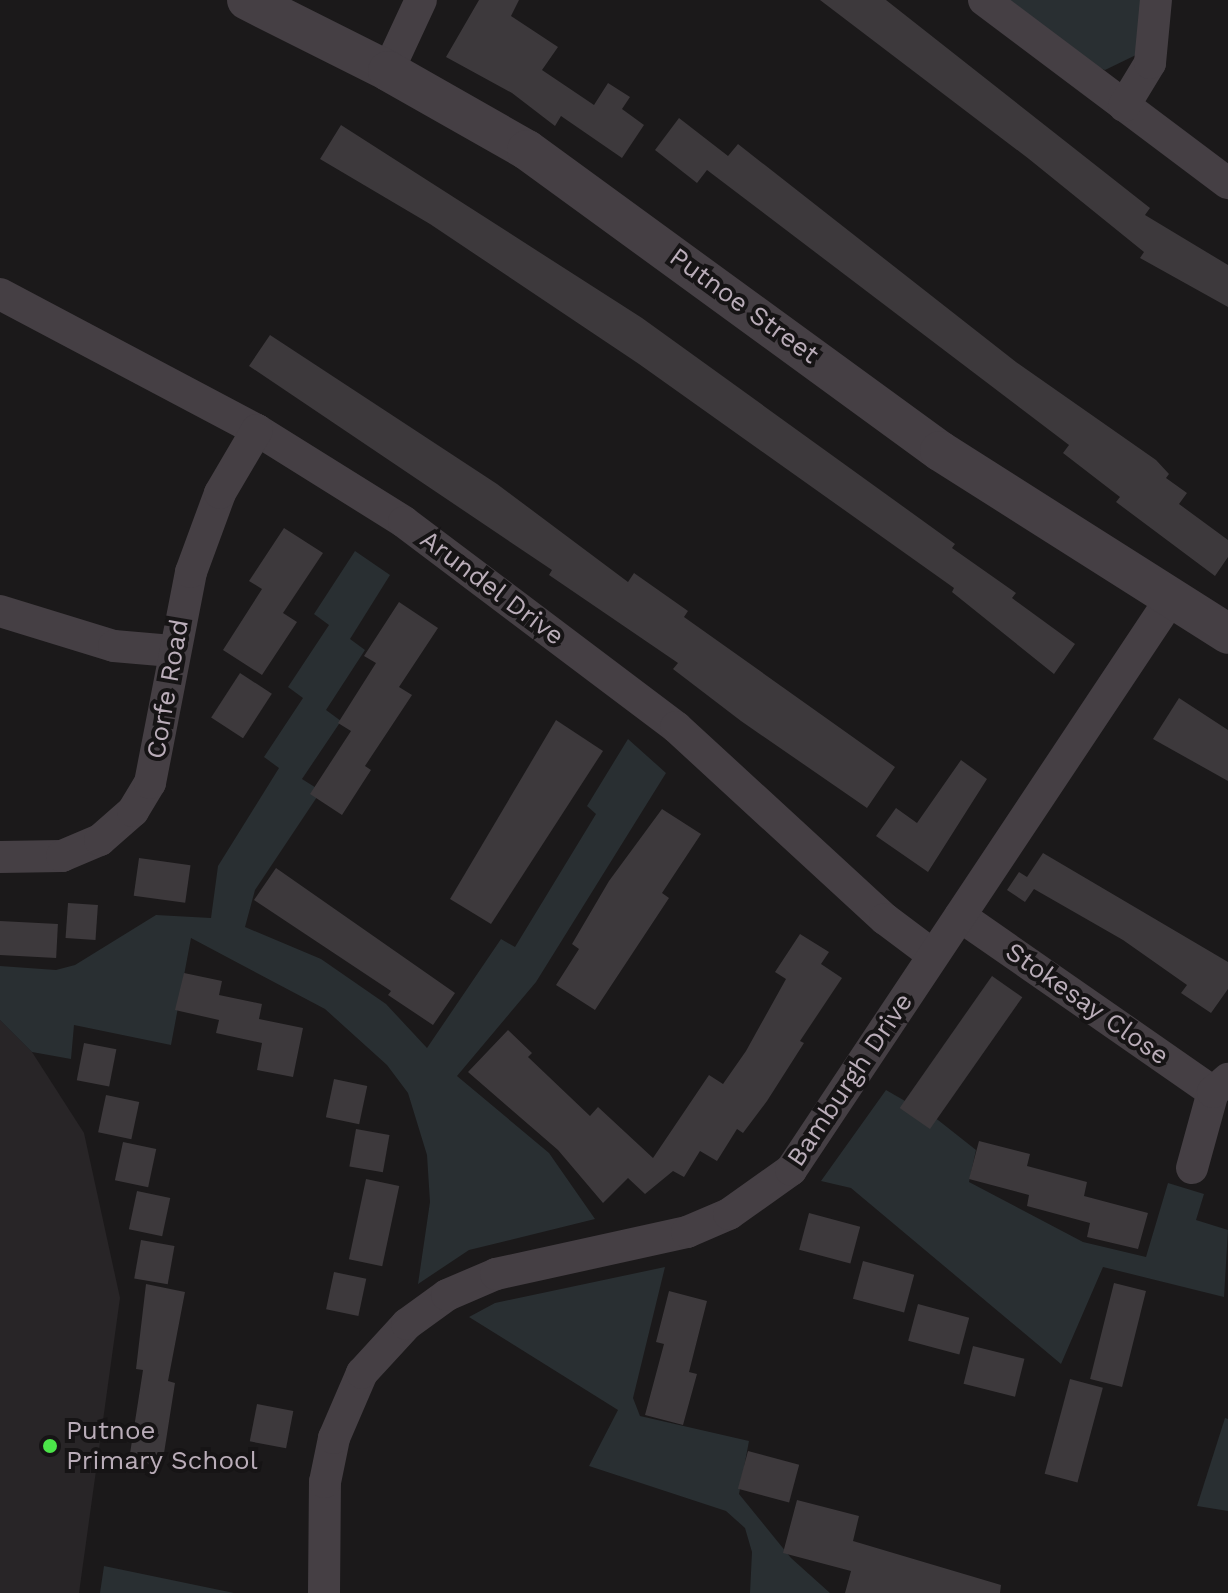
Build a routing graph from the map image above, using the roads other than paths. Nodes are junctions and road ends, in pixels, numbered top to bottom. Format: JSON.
{"nodes":[{"id":1,"x":247,"y":0,"type":"edge"},
{"id":2,"x":421,"y":0,"type":"edge"},
{"id":3,"x":984,"y":0,"type":"edge"},
{"id":4,"x":1156,"y":0,"type":"edge"},
{"id":5,"x":388,"y":71,"type":"junction"},
{"id":6,"x":1124,"y":106,"type":"junction"},
{"id":7,"x":1228,"y":183,"type":"edge"},
{"id":8,"x":0,"y":294,"type":"edge"},
{"id":9,"x":257,"y":430,"type":"junction"},
{"id":10,"x":1172,"y":597,"type":"junction"},
{"id":11,"x":0,"y":611,"type":"edge"},
{"id":12,"x":1228,"y":634,"type":"edge"},
{"id":13,"x":172,"y":651,"type":"junction"},
{"id":14,"x":0,"y":857,"type":"edge"},
{"id":15,"x":960,"y":916,"type":"junction"},
{"id":16,"x":933,"y":955,"type":"junction"},
{"id":17,"x":1220,"y":1086,"type":"edge"},
{"id":18,"x":1192,"y":1168,"type":"dead end"},
{"id":19,"x":324,"y":1593,"type":"edge"}],
"edges":[{"from":1,"to":5,"type":"street","name":"Putnoe Street"},
{"from":2,"to":5,"type":"street"},
{"from":3,"to":6,"type":"street"},
{"from":4,"to":6,"type":"street"},
{"from":5,"to":10,"type":"street","name":"Putnoe Street"},
{"from":6,"to":7,"type":"street"},
{"from":8,"to":9,"type":"street","name":"Arundel Drive"},
{"from":9,"to":13,"type":"street","name":"Corfe Road"},
{"from":9,"to":16,"type":"street","name":"Arundel Drive"},
{"from":10,"to":12,"type":"street","name":"Putnoe Street"},
{"from":10,"to":15,"type":"street","name":"Bamburgh Drive"},
{"from":11,"to":13,"type":"street"},
{"from":13,"to":14,"type":"street","name":"Corfe Road"},
{"from":15,"to":16,"type":"street","name":"Bamburgh Drive"},
{"from":15,"to":17,"type":"street","name":"Stokesay Close"},
{"from":16,"to":19,"type":"street","name":"Bamburgh Drive"},
{"from":17,"to":18,"type":"street","name":"Stokesay Close"}]}
